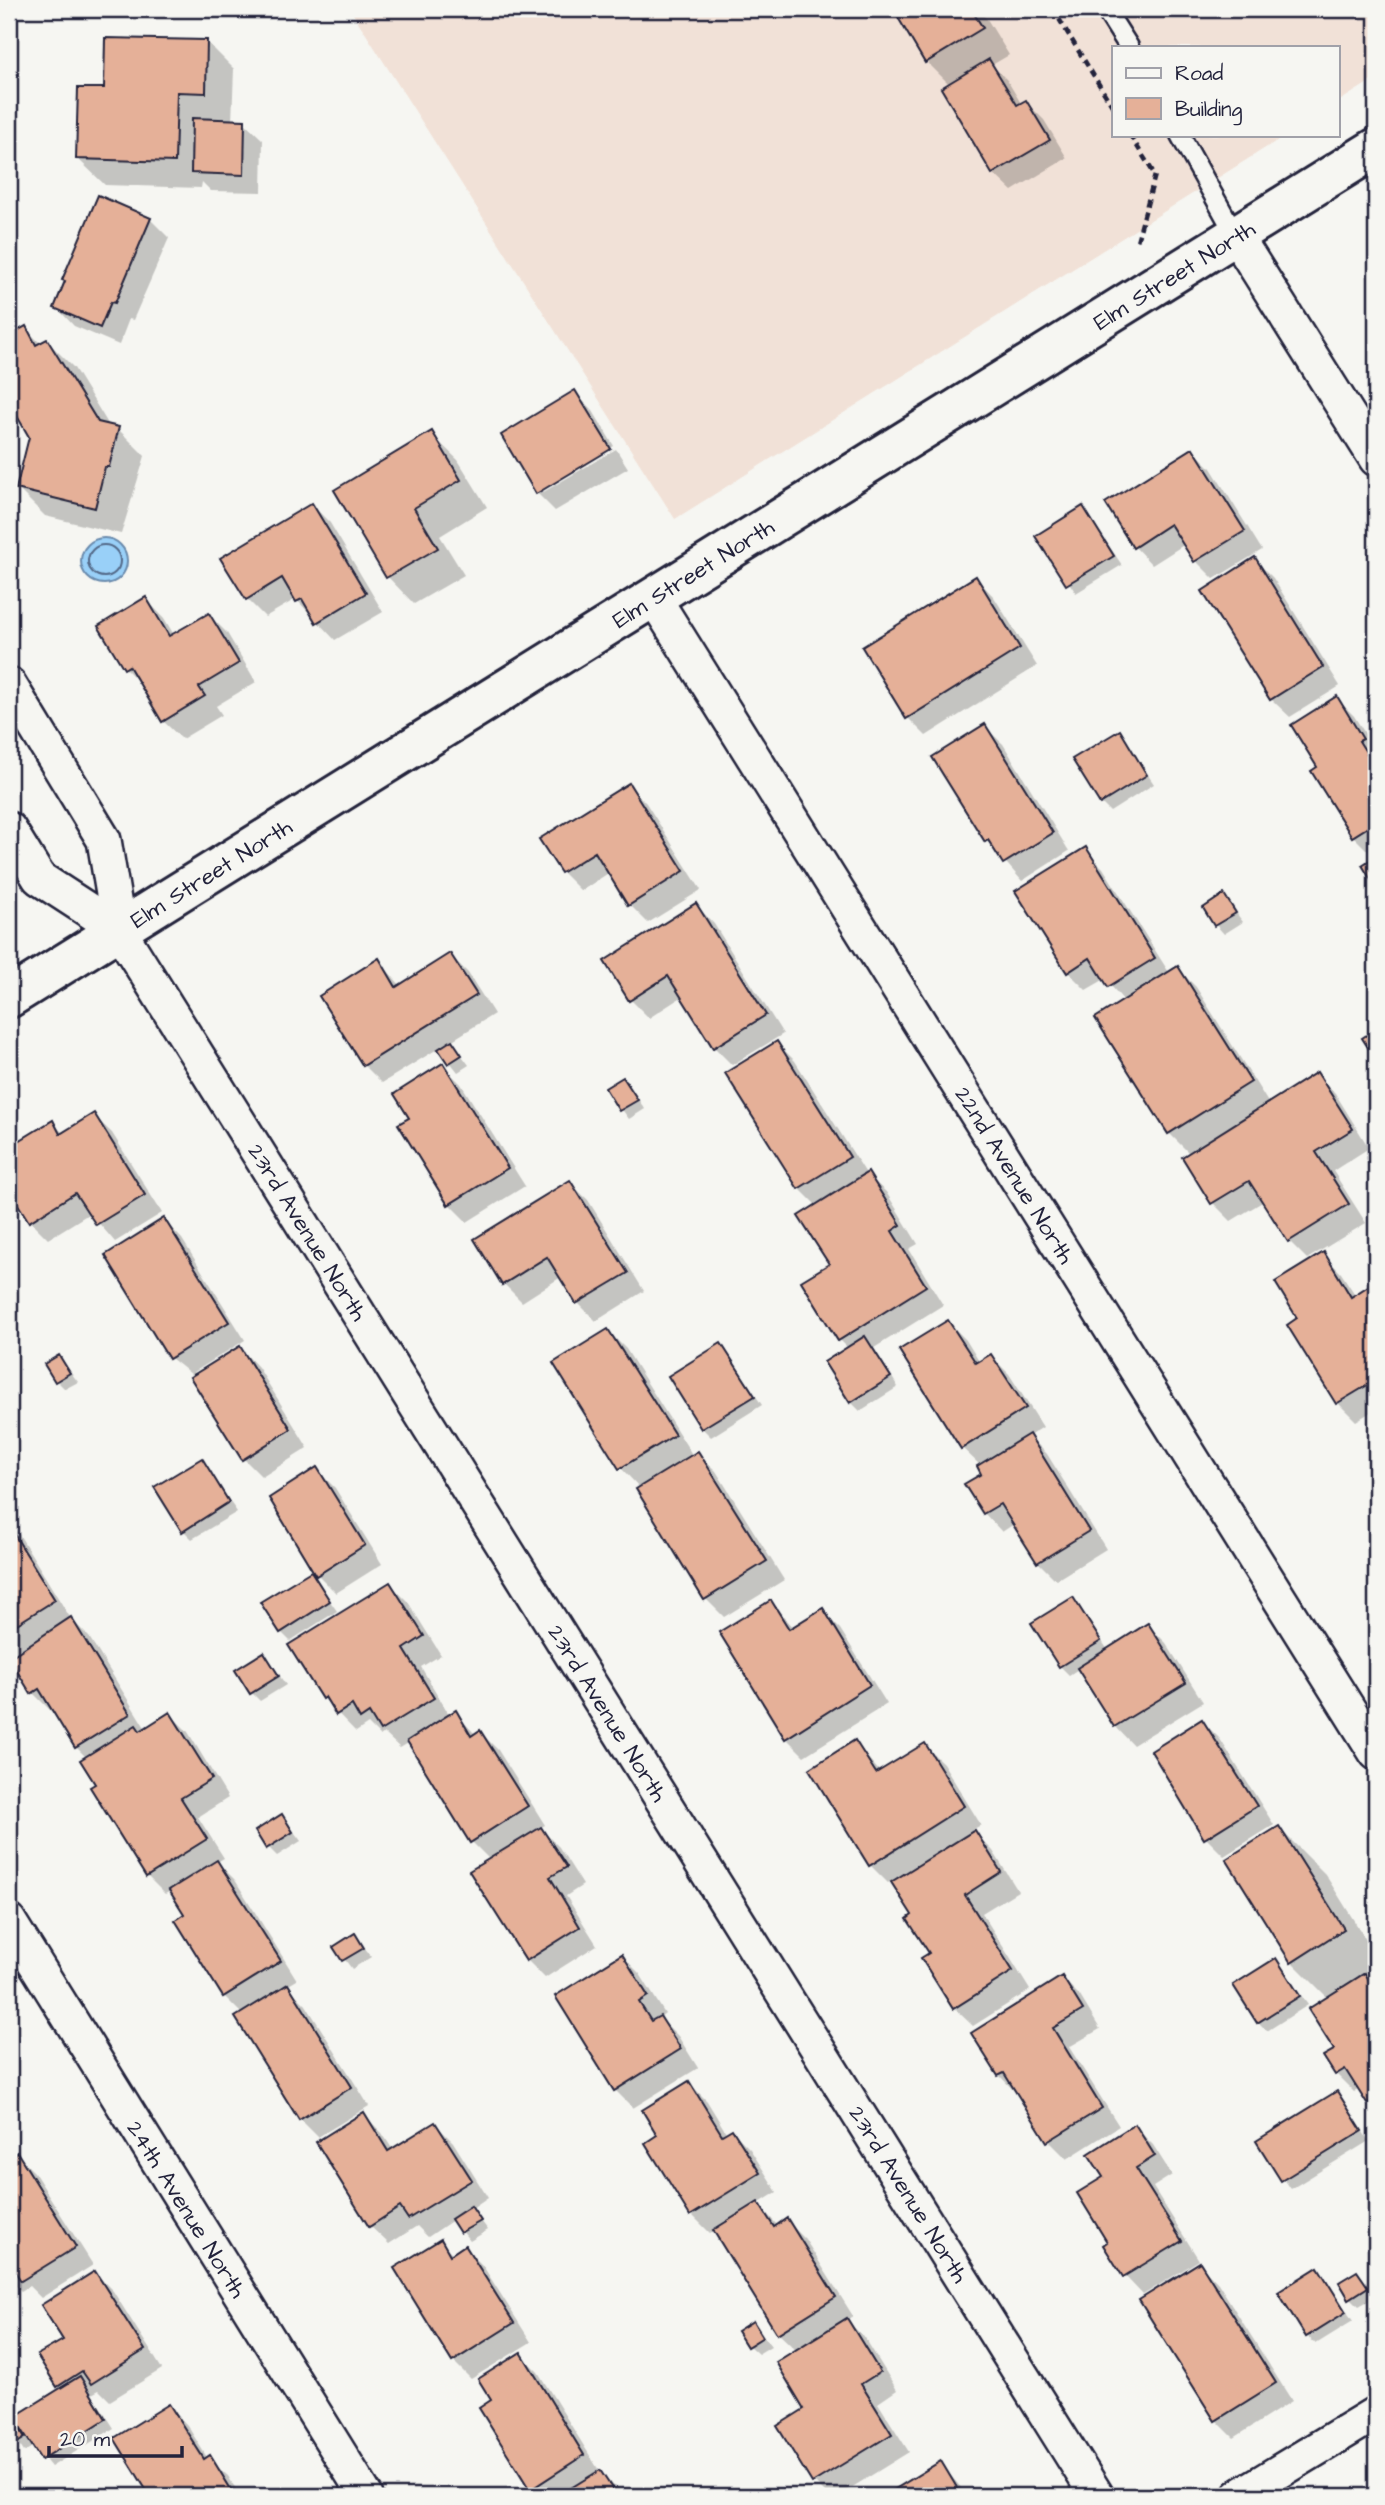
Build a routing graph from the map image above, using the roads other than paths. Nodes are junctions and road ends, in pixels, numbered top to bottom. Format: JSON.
{"nodes":[{"id":1,"x":1105,"y":9,"type":"edge"},
{"id":2,"x":1128,"y":46,"type":"edge"},
{"id":3,"x":1181,"y":136,"type":"edge"},
{"id":4,"x":1376,"y":148,"type":"edge"},
{"id":5,"x":1236,"y":236,"type":"junction"},
{"id":6,"x":1376,"y":459,"type":"edge"},
{"id":7,"x":654,"y":598,"type":"junction"},
{"id":8,"x":9,"y":684,"type":"edge"},
{"id":9,"x":9,"y":830,"type":"edge"},
{"id":10,"x":119,"y":930,"type":"junction"},
{"id":11,"x":9,"y":998,"type":"edge"},
{"id":12,"x":1376,"y":1753,"type":"edge"},
{"id":13,"x":9,"y":1922,"type":"edge"},
{"id":14,"x":1376,"y":2413,"type":"edge"},
{"id":15,"x":366,"y":2496,"type":"edge"},
{"id":16,"x":1097,"y":2496,"type":"edge"},
{"id":17,"x":1239,"y":2496,"type":"edge"}],
"edges":[{"from":1,"to":2,"type":"lane"},
{"from":3,"to":5,"type":"lane"},
{"from":4,"to":5,"type":"street","name":"Elm Street North"},
{"from":5,"to":6,"type":"street"},
{"from":5,"to":7,"type":"street","name":"Elm Street North"},
{"from":7,"to":10,"type":"street","name":"Elm Street North"},
{"from":7,"to":12,"type":"street","name":"22nd Avenue North"},
{"from":8,"to":10,"type":"street"},
{"from":9,"to":10,"type":"street"},
{"from":10,"to":11,"type":"street","name":"Elm Street North"},
{"from":10,"to":16,"type":"street","name":"23rd Avenue North"},
{"from":13,"to":15,"type":"street","name":"24th Avenue North"},
{"from":14,"to":17,"type":"street"}]}
